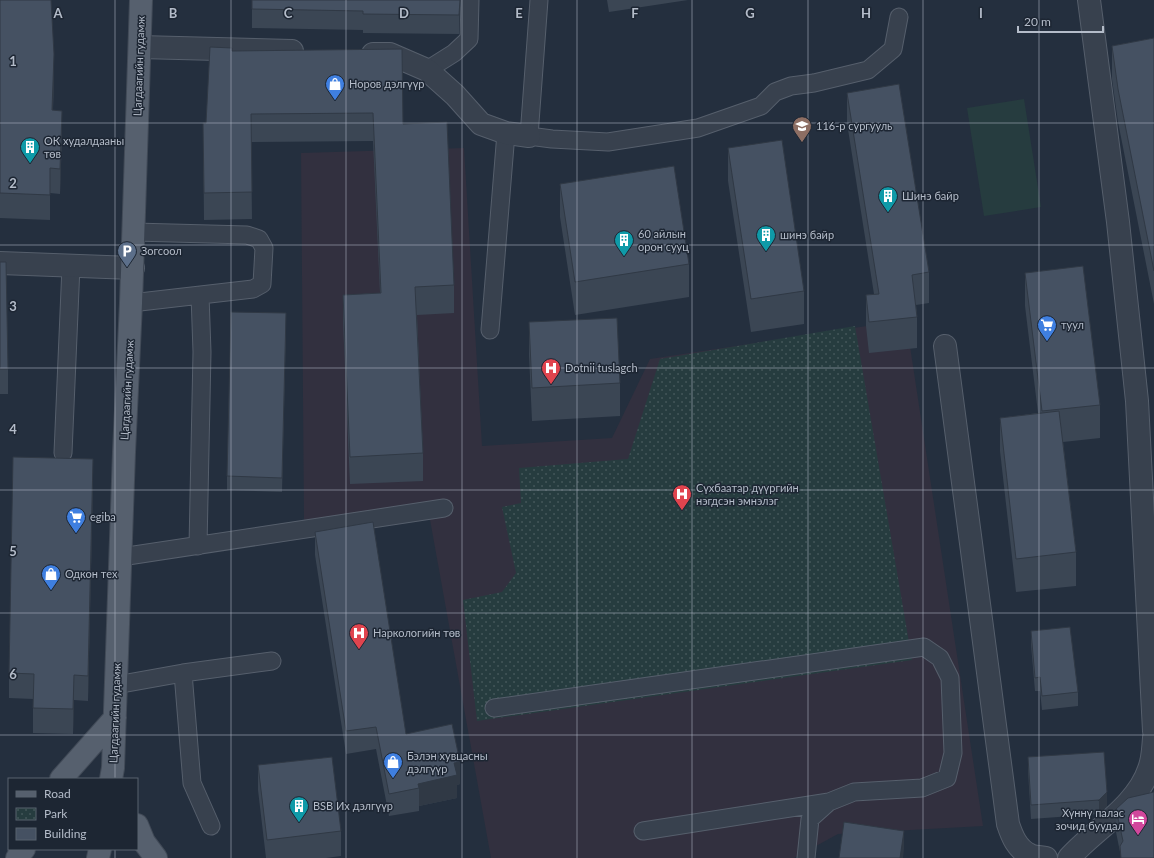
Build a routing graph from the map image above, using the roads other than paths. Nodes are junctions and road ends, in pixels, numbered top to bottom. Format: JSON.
{"nodes":[{"id":1,"x":141,"y":0,"type":"edge"},
{"id":2,"x":470,"y":0,"type":"edge"},
{"id":3,"x":539,"y":0,"type":"edge"},
{"id":4,"x":1089,"y":0,"type":"edge"},
{"id":5,"x":899,"y":16,"type":"dead end"},
{"id":6,"x":140,"y":47,"type":"junction"},
{"id":7,"x":312,"y":52,"type":"edge"},
{"id":8,"x":351,"y":53,"type":"edge"},
{"id":9,"x":427,"y":70,"type":"junction"},
{"id":10,"x":506,"y":133,"type":"junction"},
{"id":11,"x":529,"y":136,"type":"junction"},
{"id":12,"x":134,"y":232,"type":"junction"},
{"id":13,"x":0,"y":263,"type":"edge"},
{"id":14,"x":71,"y":266,"type":"junction"},
{"id":15,"x":133,"y":268,"type":"junction"},
{"id":16,"x":200,"y":295,"type":"junction"},
{"id":17,"x":131,"y":304,"type":"junction"},
{"id":18,"x":490,"y":330,"type":"dead end"},
{"id":19,"x":945,"y":346,"type":"dead end"},
{"id":20,"x":63,"y":452,"type":"dead end"},
{"id":21,"x":444,"y":508,"type":"dead end"},
{"id":22,"x":198,"y":546,"type":"junction"},
{"id":23,"x":121,"y":557,"type":"junction"},
{"id":24,"x":272,"y":661,"type":"dead end"},
{"id":25,"x":183,"y":673,"type":"junction"},
{"id":26,"x":116,"y":685,"type":"junction"},
{"id":27,"x":494,"y":708,"type":"dead end"},
{"id":28,"x":115,"y":718,"type":"junction"},
{"id":29,"x":1154,"y":732,"type":"edge"},
{"id":30,"x":1154,"y":738,"type":"edge"},
{"id":31,"x":114,"y":775,"type":"edge"},
{"id":32,"x":62,"y":778,"type":"edge"},
{"id":33,"x":829,"y":802,"type":"junction"},
{"id":34,"x":211,"y":826,"type":"dead end"},
{"id":35,"x":138,"y":827,"type":"edge"},
{"id":36,"x":643,"y":831,"type":"dead end"},
{"id":37,"x":23,"y":850,"type":"edge"},
{"id":38,"x":17,"y":858,"type":"edge"},
{"id":39,"x":156,"y":858,"type":"edge"},
{"id":40,"x":806,"y":858,"type":"edge"},
{"id":41,"x":1046,"y":858,"type":"edge"},
{"id":42,"x":1069,"y":858,"type":"edge"}],
"edges":[{"from":1,"to":6,"type":"main road","name":"Цагдаагийн гудамж"},
{"from":2,"to":9,"type":"lane"},
{"from":3,"to":11,"type":"lane"},
{"from":4,"to":29,"type":"street"},
{"from":5,"to":11,"type":"lane"},
{"from":6,"to":7,"type":"street"},
{"from":6,"to":12,"type":"main road","name":"Цагдаагийн гудамж"},
{"from":8,"to":9,"type":"street"},
{"from":9,"to":10,"type":"street"},
{"from":10,"to":11,"type":"street"},
{"from":10,"to":18,"type":"lane"},
{"from":12,"to":15,"type":"main road","name":"Цагдаагийн гудамж"},
{"from":12,"to":16,"type":"lane"},
{"from":13,"to":14,"type":"street"},
{"from":14,"to":15,"type":"street"},
{"from":14,"to":20,"type":"lane"},
{"from":15,"to":17,"type":"main road","name":"Цагдаагийн гудамж"},
{"from":16,"to":17,"type":"lane"},
{"from":16,"to":22,"type":"lane"},
{"from":17,"to":23,"type":"main road","name":"Цагдаагийн гудамж"},
{"from":19,"to":41,"type":"street"},
{"from":21,"to":22,"type":"lane"},
{"from":22,"to":23,"type":"lane"},
{"from":23,"to":26,"type":"main road","name":"Цагдаагийн гудамж"},
{"from":24,"to":25,"type":"lane"},
{"from":25,"to":26,"type":"lane"},
{"from":25,"to":34,"type":"lane"},
{"from":26,"to":28,"type":"main road","name":"Цагдаагийн гудамж"},
{"from":27,"to":33,"type":"lane"},
{"from":28,"to":31,"type":"main road","name":"Цагдаагийн гудамж"},
{"from":28,"to":32,"type":"main road"},
{"from":30,"to":42,"type":"street"},
{"from":33,"to":36,"type":"lane"},
{"from":33,"to":40,"type":"lane"},
{"from":35,"to":39,"type":"main road"},
{"from":37,"to":38,"type":"main road"}]}
